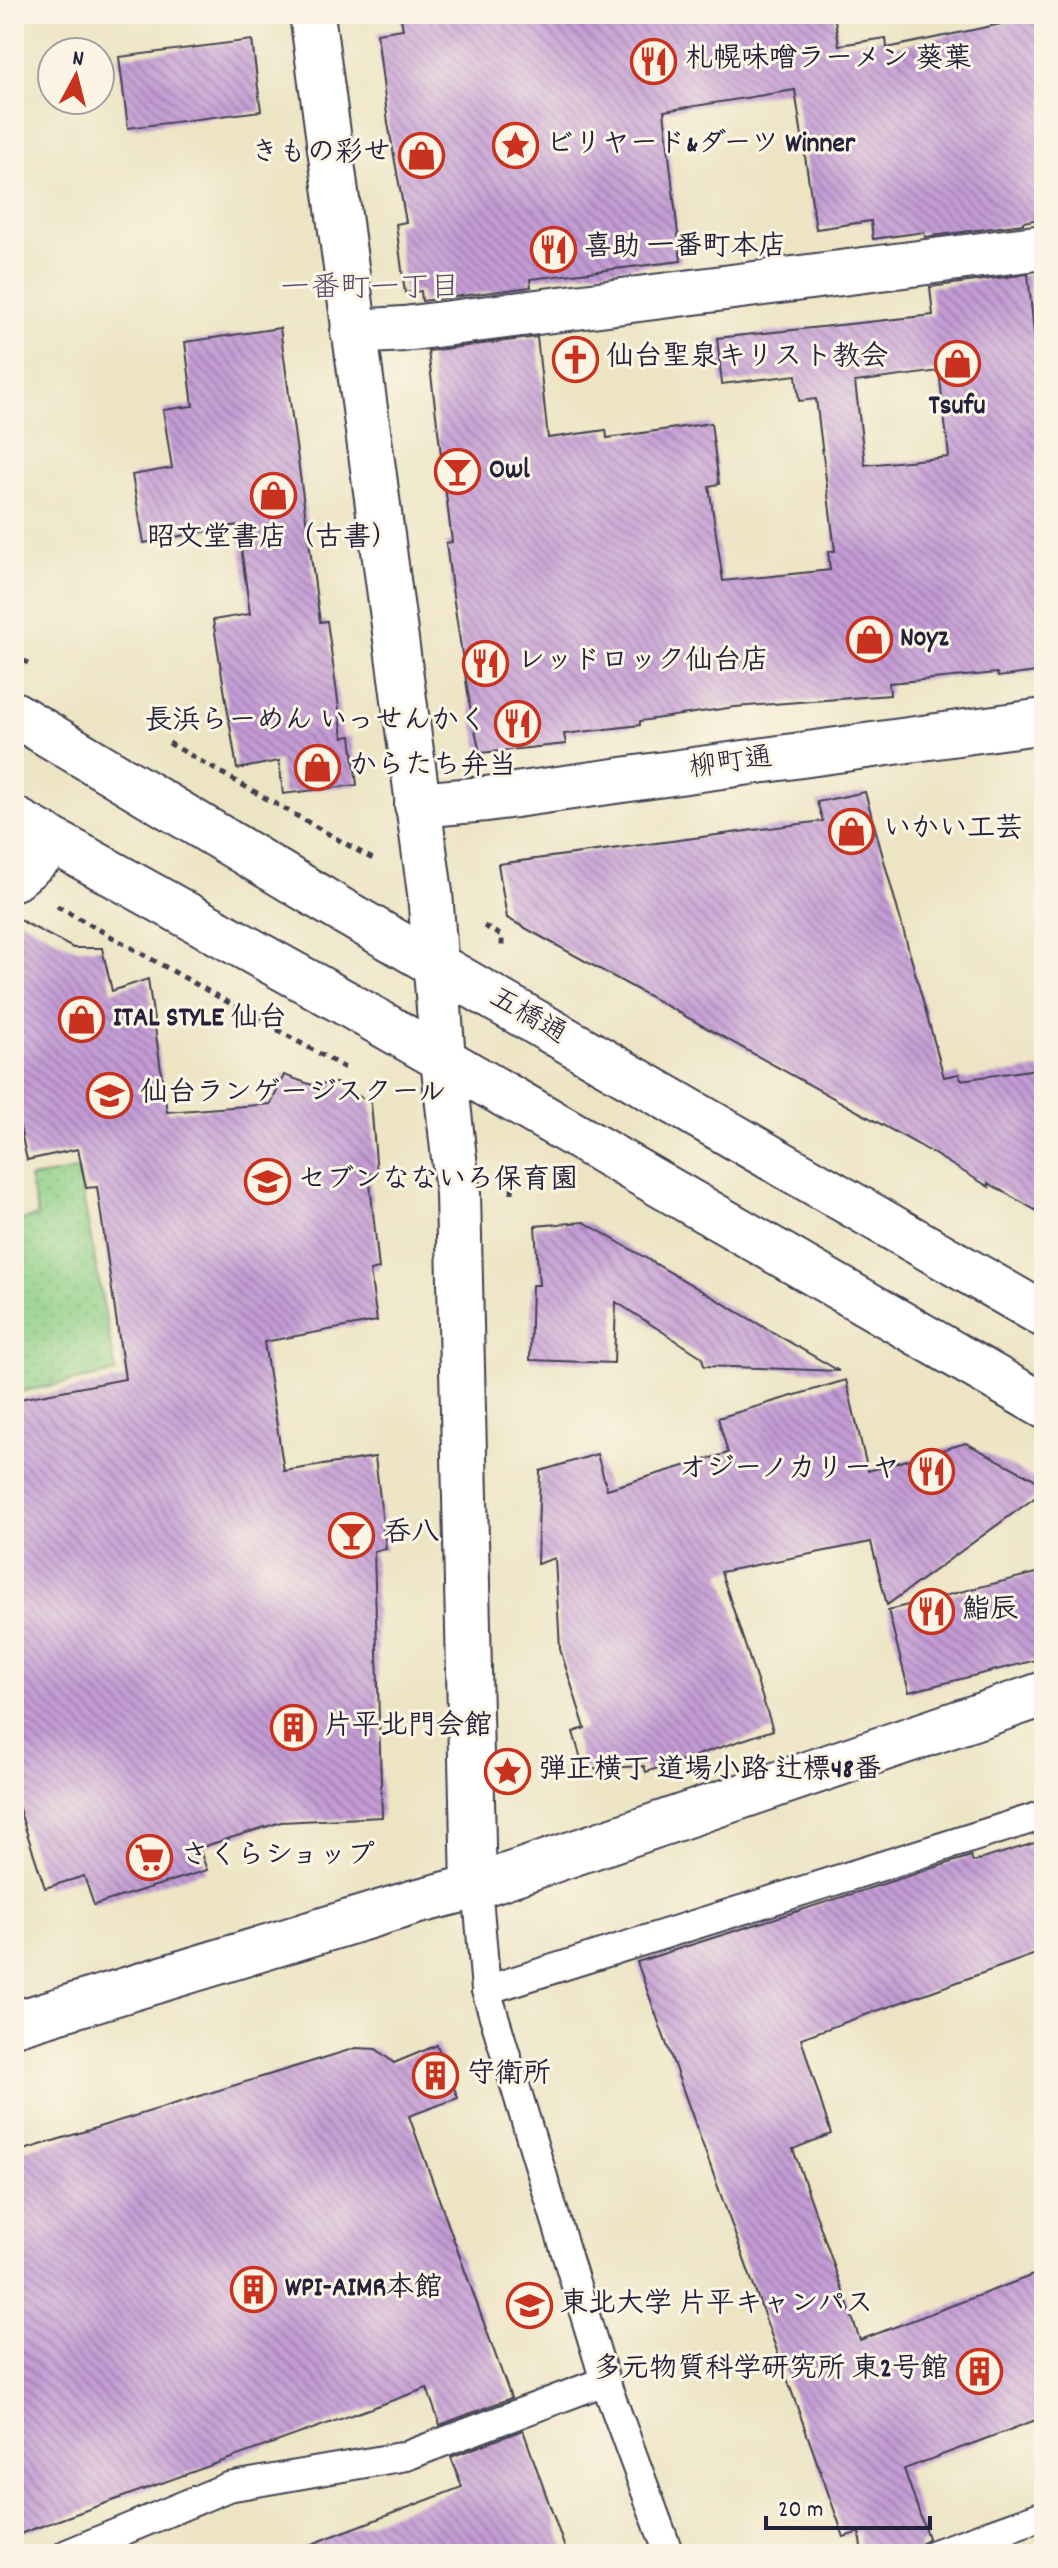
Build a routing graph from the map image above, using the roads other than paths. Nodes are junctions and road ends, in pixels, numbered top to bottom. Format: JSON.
{"nodes":[{"id":1,"x":312,"y":14,"type":"edge"},
{"id":2,"x":1044,"y":247,"type":"edge"},
{"id":3,"x":353,"y":332,"type":"junction"},
{"id":4,"x":14,"y":714,"type":"edge"},
{"id":5,"x":1044,"y":721,"type":"edge"},
{"id":6,"x":417,"y":805,"type":"junction"},
{"id":7,"x":14,"y":819,"type":"edge"},
{"id":8,"x":56,"y":843,"type":"junction"},
{"id":9,"x":14,"y":878,"type":"edge"},
{"id":10,"x":436,"y":964,"type":"junction"},
{"id":11,"x":443,"y":1059,"type":"junction"},
{"id":12,"x":1044,"y":1315,"type":"edge"},
{"id":13,"x":1044,"y":1406,"type":"edge"},
{"id":14,"x":1044,"y":1694,"type":"edge"},
{"id":15,"x":1044,"y":1815,"type":"edge"},
{"id":16,"x":474,"y":1887,"type":"junction"},
{"id":17,"x":486,"y":1990,"type":"junction"},
{"id":18,"x":14,"y":2024,"type":"edge"},
{"id":19,"x":605,"y":2381,"type":"junction"},
{"id":20,"x":1044,"y":2515,"type":"edge"},
{"id":21,"x":67,"y":2554,"type":"edge"},
{"id":22,"x":669,"y":2554,"type":"edge"},
{"id":23,"x":934,"y":2554,"type":"edge"}],
"edges":[{"from":1,"to":3,"type":"street"},
{"from":2,"to":3,"type":"street"},
{"from":3,"to":6,"type":"street"},
{"from":4,"to":10,"type":"street","name":"五橋通"},
{"from":5,"to":6,"type":"street","name":"柳町通"},
{"from":6,"to":10,"type":"street"},
{"from":7,"to":8,"type":"street"},
{"from":8,"to":9,"type":"street"},
{"from":8,"to":11,"type":"street"},
{"from":10,"to":11,"type":"street"},
{"from":10,"to":12,"type":"street","name":"五橋通"},
{"from":11,"to":13,"type":"street"},
{"from":11,"to":16,"type":"street"},
{"from":14,"to":16,"type":"street"},
{"from":15,"to":17,"type":"lane"},
{"from":16,"to":17,"type":"lane"},
{"from":16,"to":18,"type":"street"},
{"from":17,"to":19,"type":"lane"},
{"from":19,"to":21,"type":"lane"},
{"from":19,"to":22,"type":"lane"},
{"from":20,"to":23,"type":"lane"}]}
